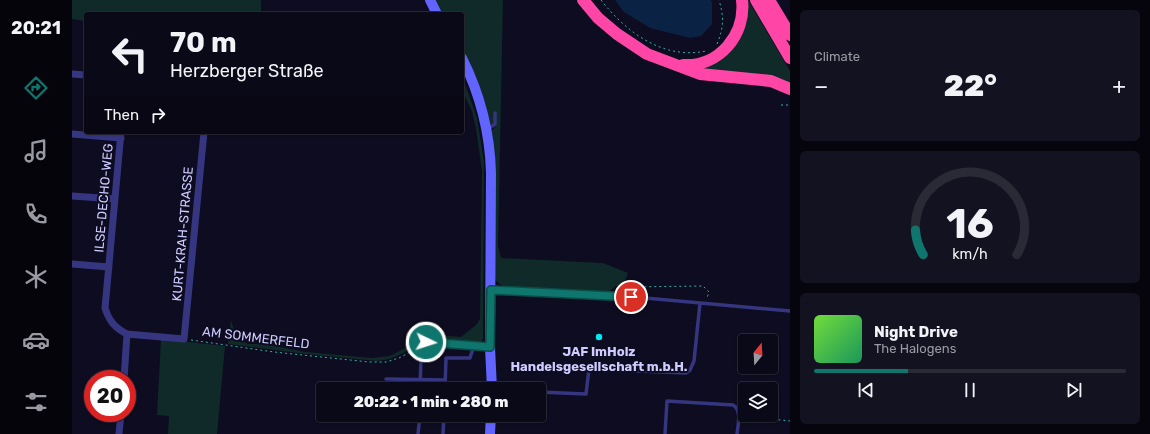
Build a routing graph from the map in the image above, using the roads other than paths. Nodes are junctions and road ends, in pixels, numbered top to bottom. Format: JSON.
{"nodes":[{"id":1,"x":430,"y":0,"type":"edge"},
{"id":2,"x":583,"y":0,"type":"edge"},
{"id":3,"x":742,"y":0,"type":"edge"},
{"id":4,"x":756,"y":0,"type":"edge"},
{"id":5,"x":769,"y":0,"type":"edge"},
{"id":6,"x":436,"y":12,"type":"edge"},
{"id":7,"x":790,"y":35,"type":"edge"},
{"id":8,"x":790,"y":58,"type":"edge"},
{"id":9,"x":464,"y":63,"type":"edge"},
{"id":10,"x":676,"y":65,"type":"junction"},
{"id":11,"x":72,"y":74,"type":"edge"},
{"id":12,"x":84,"y":75,"type":"edge"},
{"id":13,"x":790,"y":88,"type":"edge"},
{"id":14,"x":495,"y":113,"type":"dead end"},
{"id":15,"x":487,"y":130,"type":"junction"},
{"id":16,"x":72,"y":134,"type":"edge"},
{"id":17,"x":204,"y":134,"type":"edge"},
{"id":18,"x":121,"y":135,"type":"edge"},
{"id":19,"x":72,"y":196,"type":"edge"},
{"id":20,"x":115,"y":199,"type":"junction"},
{"id":21,"x":72,"y":264,"type":"edge"},
{"id":22,"x":109,"y":267,"type":"junction"},
{"id":23,"x":491,"y":290,"type":"junction"},
{"id":24,"x":700,"y":303,"type":"junction"},
{"id":25,"x":790,"y":311,"type":"edge"},
{"id":26,"x":127,"y":334,"type":"junction"},
{"id":27,"x":184,"y":339,"type":"joint"},
{"id":28,"x":474,"y":345,"type":"junction"},
{"id":29,"x":490,"y":347,"type":"junction"},
{"id":30,"x":416,"y":349,"type":"road end"},
{"id":31,"x":421,"y":358,"type":"dead end"},
{"id":32,"x":125,"y":370,"type":"edge"},
{"id":33,"x":386,"y":379,"type":"dead end"},
{"id":34,"x":420,"y":380,"type":"junction"},
{"id":35,"x":445,"y":380,"type":"joint"},
{"id":36,"x":492,"y":382,"type":"edge"},
{"id":37,"x":546,"y":392,"type":"edge"},
{"id":38,"x":120,"y":422,"type":"edge"},
{"id":39,"x":419,"y":422,"type":"edge"},
{"id":40,"x":444,"y":422,"type":"edge"},
{"id":41,"x":491,"y":422,"type":"edge"},
{"id":42,"x":119,"y":434,"type":"edge"},
{"id":43,"x":418,"y":434,"type":"edge"},
{"id":44,"x":443,"y":434,"type":"edge"},
{"id":45,"x":490,"y":434,"type":"edge"},
{"id":46,"x":665,"y":434,"type":"edge"},
{"id":47,"x":737,"y":434,"type":"edge"}],
"edges":[{"from":1,"to":6,"type":"main road"},
{"from":2,"to":10,"type":"highway"},
{"from":3,"to":10,"type":"highway"},
{"from":4,"to":8,"type":"highway"},
{"from":5,"to":7,"type":"highway"},
{"from":9,"to":15,"type":"main road"},
{"from":10,"to":13,"type":"highway"},
{"from":11,"to":12,"type":"street"},
{"from":14,"to":15,"type":"lane"},
{"from":15,"to":23,"type":"main road"},
{"from":16,"to":18,"type":"street"},
{"from":17,"to":27,"type":"street","name":"KURT-KRAH-STRASSE"},
{"from":18,"to":20,"type":"street","name":"ILSE-DECHO-WEG"},
{"from":19,"to":20,"type":"street"},
{"from":20,"to":22,"type":"street","name":"ILSE-DECHO-WEG"},
{"from":21,"to":22,"type":"street"},
{"from":22,"to":26,"type":"street"},
{"from":23,"to":24,"type":"lane"},
{"from":23,"to":29,"type":"main road"},
{"from":24,"to":25,"type":"lane"},
{"from":24,"to":37,"type":"lane"},
{"from":26,"to":27,"type":"street","name":"AM SOMMERFELD"},
{"from":26,"to":32,"type":"street"},
{"from":28,"to":29,"type":"lane"},
{"from":28,"to":30,"type":"lane"},
{"from":28,"to":35,"type":"lane"},
{"from":29,"to":36,"type":"main road"},
{"from":31,"to":34,"type":"lane"},
{"from":33,"to":34,"type":"lane"},
{"from":34,"to":35,"type":"lane"},
{"from":38,"to":42,"type":"street"},
{"from":39,"to":43,"type":"lane"},
{"from":40,"to":44,"type":"lane"},
{"from":41,"to":45,"type":"main road"},
{"from":46,"to":47,"type":"lane"}]}
